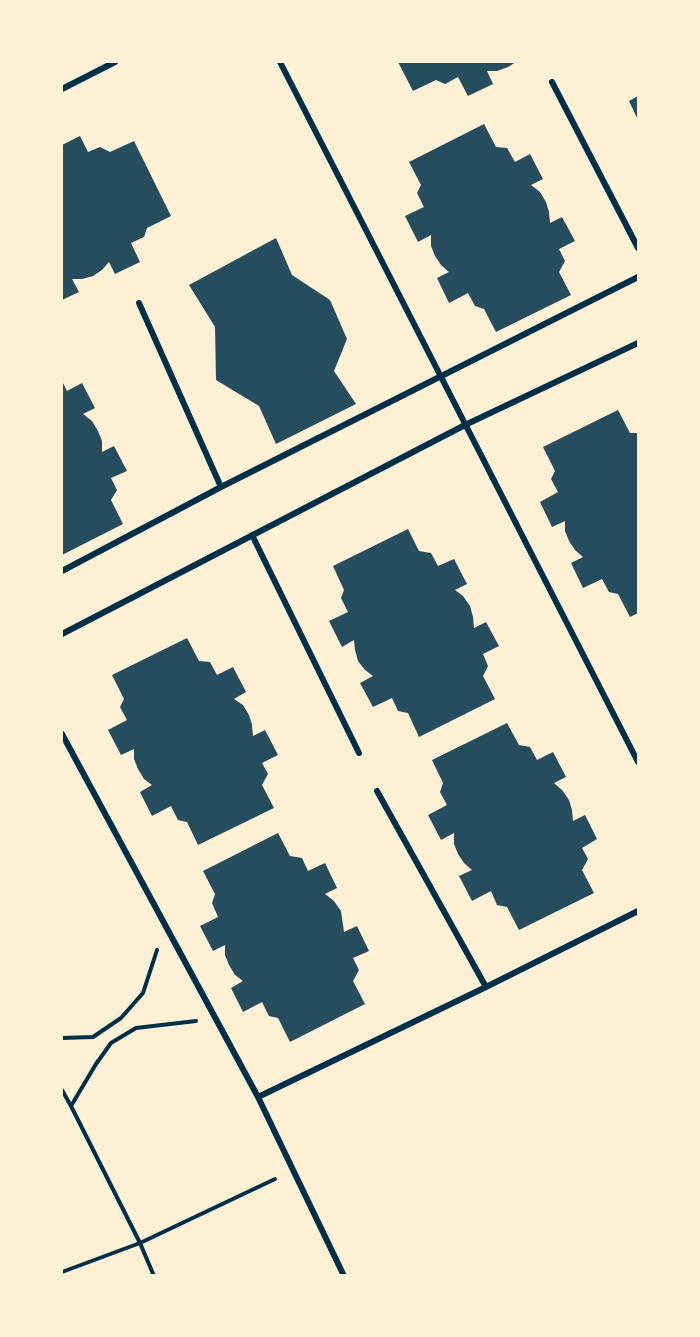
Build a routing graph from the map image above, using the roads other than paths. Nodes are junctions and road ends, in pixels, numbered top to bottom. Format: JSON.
{"nodes":[{"id":1,"x":115,"y":62,"type":"edge"},
{"id":2,"x":280,"y":62,"type":"edge"},
{"id":3,"x":552,"y":82,"type":"dead end"},
{"id":4,"x":62,"y":89,"type":"edge"},
{"id":5,"x":639,"y":248,"type":"edge"},
{"id":6,"x":639,"y":277,"type":"edge"},
{"id":7,"x":139,"y":303,"type":"dead end"},
{"id":8,"x":639,"y":344,"type":"edge"},
{"id":9,"x":441,"y":376,"type":"junction"},
{"id":10,"x":465,"y":425,"type":"junction"},
{"id":11,"x":221,"y":487,"type":"junction"},
{"id":12,"x":252,"y":535,"type":"junction"},
{"id":13,"x":62,"y":571,"type":"edge"},
{"id":14,"x":62,"y":634,"type":"edge"},
{"id":15,"x":62,"y":734,"type":"edge"},
{"id":16,"x":359,"y":753,"type":"dead end"},
{"id":17,"x":639,"y":762,"type":"edge"},
{"id":18,"x":377,"y":790,"type":"dead end"},
{"id":19,"x":639,"y":910,"type":"edge"},
{"id":20,"x":486,"y":987,"type":"junction"},
{"id":21,"x":258,"y":1098,"type":"junction"},
{"id":22,"x":344,"y":1275,"type":"edge"}],
"edges":[{"from":1,"to":4,"type":"street"},
{"from":2,"to":9,"type":"street"},
{"from":3,"to":5,"type":"street"},
{"from":6,"to":9,"type":"street"},
{"from":7,"to":11,"type":"street"},
{"from":8,"to":10,"type":"street"},
{"from":9,"to":10,"type":"street"},
{"from":9,"to":11,"type":"street"},
{"from":10,"to":12,"type":"street"},
{"from":10,"to":17,"type":"street"},
{"from":11,"to":13,"type":"street"},
{"from":12,"to":14,"type":"street"},
{"from":12,"to":16,"type":"street"},
{"from":15,"to":21,"type":"street"},
{"from":18,"to":20,"type":"street"},
{"from":19,"to":20,"type":"street"},
{"from":20,"to":21,"type":"street"},
{"from":21,"to":22,"type":"street"}]}
